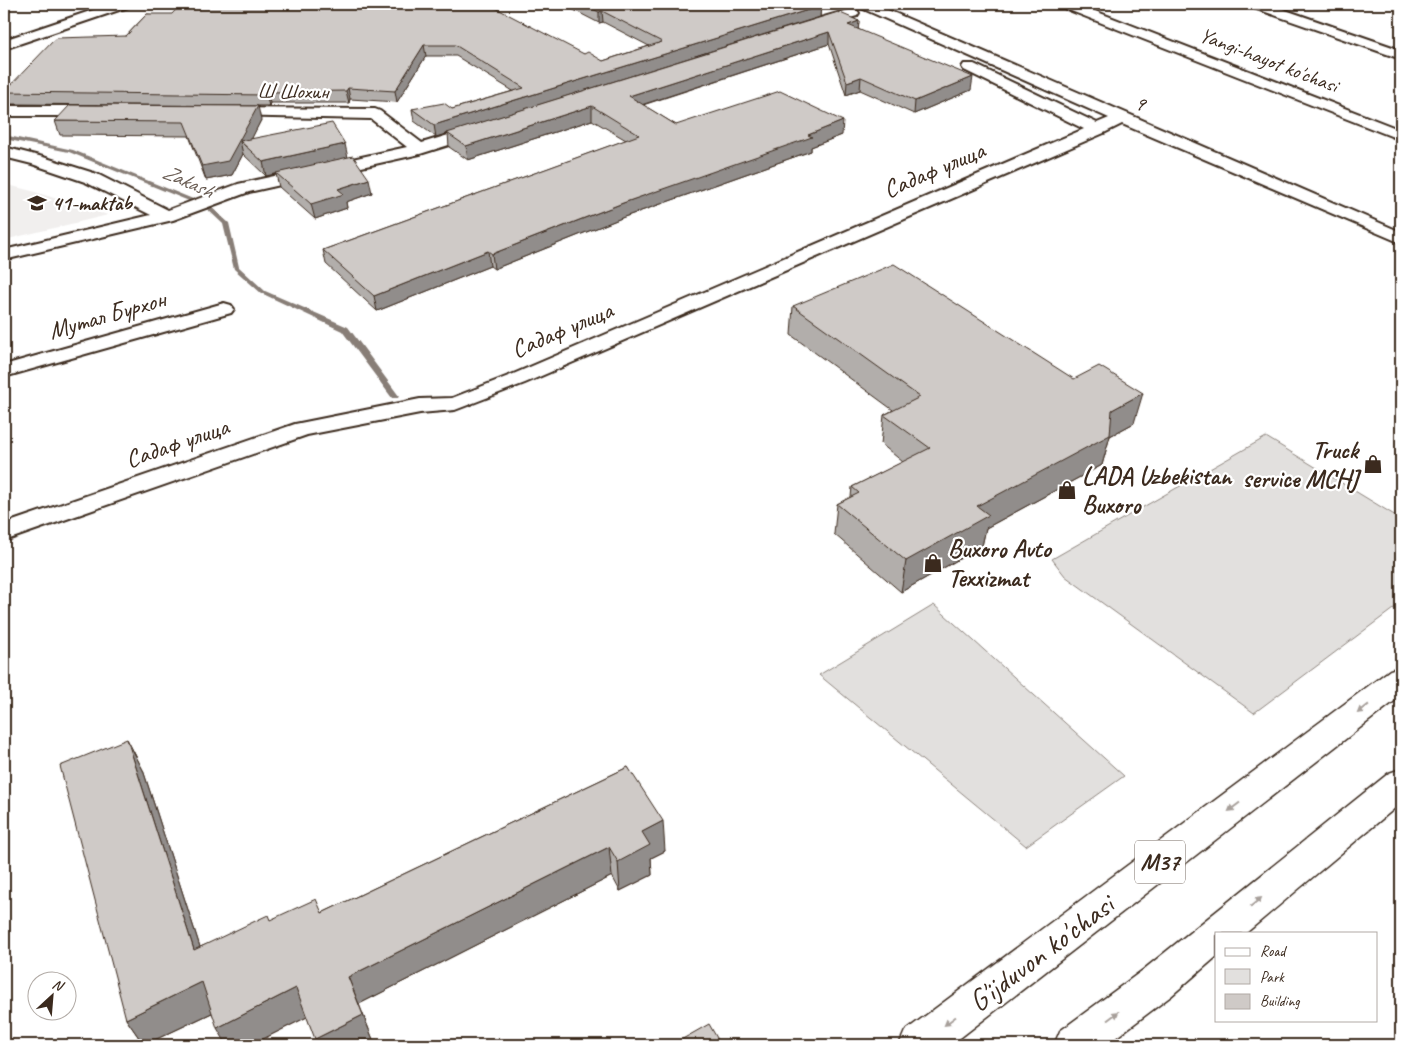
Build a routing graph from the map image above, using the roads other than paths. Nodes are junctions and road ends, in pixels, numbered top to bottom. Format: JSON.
{"nodes":[{"id":1,"x":124,"y":4,"type":"edge"},
{"id":2,"x":831,"y":4,"type":"edge"},
{"id":3,"x":1066,"y":4,"type":"edge"},
{"id":4,"x":1256,"y":4,"type":"edge"},
{"id":5,"x":858,"y":8,"type":"edge"},
{"id":6,"x":804,"y":28,"type":"edge"},
{"id":7,"x":904,"y":38,"type":"dead end"},
{"id":8,"x":4,"y":45,"type":"edge"},
{"id":9,"x":1401,"y":55,"type":"edge"},
{"id":10,"x":957,"y":62,"type":"dead end"},
{"id":11,"x":4,"y":111,"type":"edge"},
{"id":12,"x":112,"y":111,"type":"edge"},
{"id":13,"x":210,"y":112,"type":"edge"},
{"id":14,"x":1122,"y":118,"type":"junction"},
{"id":15,"x":494,"y":126,"type":"edge"},
{"id":16,"x":1098,"y":130,"type":"junction"},
{"id":17,"x":1401,"y":135,"type":"edge"},
{"id":18,"x":420,"y":149,"type":"junction"},
{"id":19,"x":4,"y":152,"type":"edge"},
{"id":20,"x":168,"y":216,"type":"junction"},
{"id":21,"x":1401,"y":238,"type":"edge"},
{"id":22,"x":4,"y":255,"type":"edge"},
{"id":23,"x":224,"y":309,"type":"dead end"},
{"id":24,"x":4,"y":371,"type":"edge"},
{"id":25,"x":4,"y":533,"type":"edge"},
{"id":26,"x":1401,"y":679,"type":"edge"},
{"id":27,"x":1401,"y":783,"type":"edge"},
{"id":28,"x":1219,"y":932,"type":"edge"},
{"id":29,"x":1215,"y":936,"type":"edge"},
{"id":30,"x":919,"y":1045,"type":"edge"},
{"id":31,"x":1074,"y":1045,"type":"edge"}],
"edges":[{"from":1,"to":8,"type":"street"},
{"from":2,"to":5,"type":"street"},
{"from":3,"to":17,"type":"street","name":"Yangi-hayot ko'chasi"},
{"from":4,"to":9,"type":"street"},
{"from":5,"to":6,"type":"street"},
{"from":5,"to":7,"type":"street"},
{"from":5,"to":14,"type":"street","name":"9"},
{"from":10,"to":16,"type":"street"},
{"from":11,"to":12,"type":"street"},
{"from":13,"to":18,"type":"street","name":"Ш Шохин"},
{"from":14,"to":16,"type":"street","name":"Садаф улица"},
{"from":14,"to":21,"type":"street","name":"9"},
{"from":15,"to":18,"type":"street"},
{"from":16,"to":25,"type":"street","name":"Садаф улица"},
{"from":18,"to":20,"type":"street"},
{"from":19,"to":20,"type":"street"},
{"from":20,"to":22,"type":"street"},
{"from":23,"to":24,"type":"street","name":"Мутал Бурхон"},
{"from":26,"to":30,"type":"main road","name":"G'ijduvon ko'chasi","number":"M37","one_way":true},
{"from":28,"to":27,"type":"main road","one_way":true},
{"from":31,"to":29,"type":"main road","one_way":true}]}
